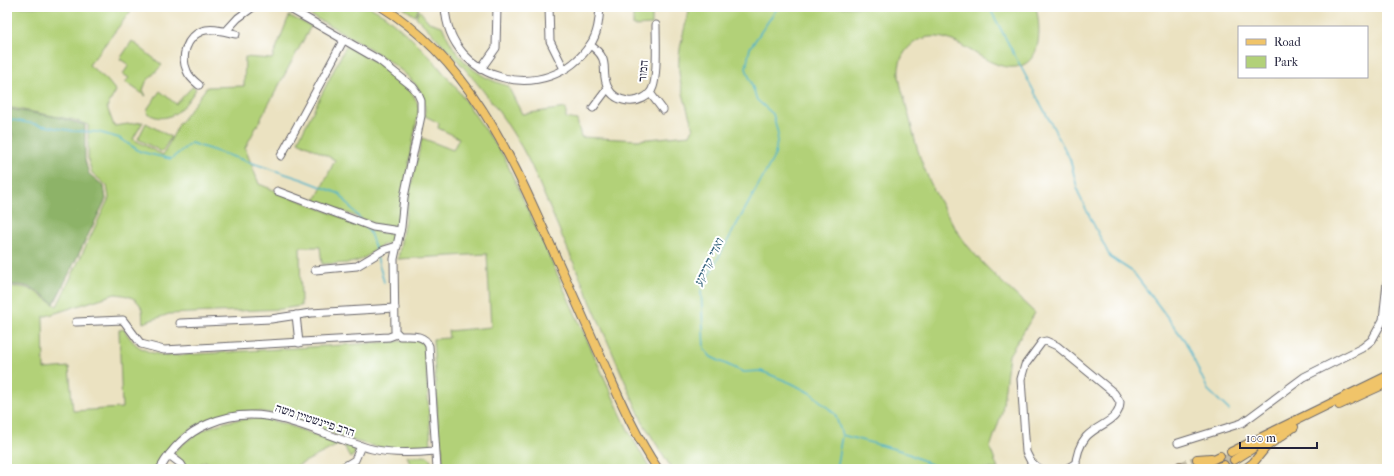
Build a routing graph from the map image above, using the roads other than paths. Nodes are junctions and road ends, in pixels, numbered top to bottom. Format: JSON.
{"nodes":[{"id":1,"x":253,"y":7,"type":"edge"},
{"id":2,"x":287,"y":7,"type":"edge"},
{"id":3,"x":382,"y":7,"type":"edge"},
{"id":4,"x":390,"y":7,"type":"edge"},
{"id":5,"x":446,"y":7,"type":"edge"},
{"id":6,"x":497,"y":7,"type":"edge"},
{"id":7,"x":548,"y":7,"type":"edge"},
{"id":8,"x":600,"y":7,"type":"edge"},
{"id":9,"x":656,"y":25,"type":"dead end"},
{"id":10,"x":226,"y":31,"type":"junction"},
{"id":11,"x":236,"y":34,"type":"dead end"},
{"id":12,"x":344,"y":39,"type":"junction"},
{"id":13,"x":590,"y":45,"type":"junction"},
{"id":14,"x":482,"y":69,"type":"junction"},
{"id":15,"x":564,"y":69,"type":"junction"},
{"id":16,"x":199,"y":85,"type":"dead end"},
{"id":17,"x":608,"y":88,"type":"junction"},
{"id":18,"x":650,"y":93,"type":"junction"},
{"id":19,"x":593,"y":108,"type":"dead end"},
{"id":20,"x":663,"y":110,"type":"dead end"},
{"id":21,"x":281,"y":156,"type":"dead end"},
{"id":22,"x":277,"y":191,"type":"dead end"},
{"id":23,"x":400,"y":231,"type":"junction"},
{"id":24,"x":397,"y":246,"type":"junction"},
{"id":25,"x":315,"y":270,"type":"dead end"},
{"id":26,"x":1387,"y":283,"type":"edge"},
{"id":27,"x":395,"y":308,"type":"junction"},
{"id":28,"x":296,"y":315,"type":"junction"},
{"id":29,"x":76,"y":322,"type":"dead end"},
{"id":30,"x":180,"y":323,"type":"dead end"},
{"id":31,"x":397,"y":334,"type":"junction"},
{"id":32,"x":299,"y":343,"type":"junction"},
{"id":33,"x":1387,"y":376,"type":"edge"},
{"id":34,"x":1387,"y":383,"type":"edge"},
{"id":35,"x":1178,"y":443,"type":"dead end"},
{"id":36,"x":361,"y":446,"type":"junction"},
{"id":37,"x":435,"y":451,"type":"junction"},
{"id":38,"x":169,"y":454,"type":"junction"},
{"id":39,"x":1233,"y":458,"type":"tunnel mouth"},
{"id":40,"x":1197,"y":459,"type":"tunnel mouth"},
{"id":41,"x":1222,"y":463,"type":"edge"},
{"id":42,"x":1076,"y":466,"type":"edge"},
{"id":43,"x":160,"y":469,"type":"edge"},
{"id":44,"x":184,"y":469,"type":"edge"},
{"id":45,"x":340,"y":469,"type":"edge"},
{"id":46,"x":437,"y":469,"type":"edge"},
{"id":47,"x":658,"y":469,"type":"edge"},
{"id":48,"x":664,"y":469,"type":"edge"},
{"id":49,"x":1040,"y":469,"type":"edge"},
{"id":50,"x":1066,"y":469,"type":"edge"},
{"id":51,"x":1193,"y":469,"type":"tunnel mouth"},
{"id":52,"x":1201,"y":469,"type":"tunnel mouth"},
{"id":53,"x":1212,"y":469,"type":"edge"},
{"id":54,"x":1245,"y":469,"type":"tunnel mouth"}],
"edges":[{"from":1,"to":10,"type":"street"},
{"from":2,"to":12,"type":"street"},
{"from":3,"to":47,"type":"main road"},
{"from":4,"to":48,"type":"main road"},
{"from":5,"to":14,"type":"street"},
{"from":6,"to":14,"type":"street"},
{"from":7,"to":15,"type":"street"},
{"from":8,"to":13,"type":"street"},
{"from":9,"to":18,"type":"street","name":"המור"},
{"from":10,"to":11,"type":"street"},
{"from":10,"to":16,"type":"street"},
{"from":12,"to":21,"type":"street"},
{"from":12,"to":23,"type":"street"},
{"from":13,"to":15,"type":"street"},
{"from":13,"to":17,"type":"street"},
{"from":14,"to":15,"type":"street"},
{"from":17,"to":18,"type":"street","name":"המור"},
{"from":17,"to":19,"type":"street"},
{"from":18,"to":20,"type":"street"},
{"from":22,"to":23,"type":"street"},
{"from":23,"to":24,"type":"street"},
{"from":24,"to":25,"type":"street"},
{"from":24,"to":27,"type":"street"},
{"from":26,"to":35,"type":"street"},
{"from":27,"to":28,"type":"street"},
{"from":27,"to":31,"type":"street"},
{"from":28,"to":30,"type":"street"},
{"from":28,"to":32,"type":"street"},
{"from":29,"to":32,"type":"street"},
{"from":31,"to":32,"type":"street"},
{"from":31,"to":37,"type":"street"},
{"from":33,"to":39,"type":"main road"},
{"from":34,"to":54,"type":"main road"},
{"from":36,"to":37,"type":"street","name":"הרב פיינשטיין משה"},
{"from":36,"to":38,"type":"street","name":"הרב פיינשטיין משה"},
{"from":36,"to":45,"type":"street"},
{"from":37,"to":46,"type":"street"},
{"from":38,"to":43,"type":"street","name":"הרב פיינשטיין משה"},
{"from":38,"to":44,"type":"street"},
{"from":40,"to":41,"type":"main road"},
{"from":41,"to":51,"type":"main road"},
{"from":41,"to":52,"type":"main road"},
{"from":41,"to":53,"type":"main road"},
{"from":42,"to":49,"type":"street"},
{"from":42,"to":50,"type":"street"}]}
